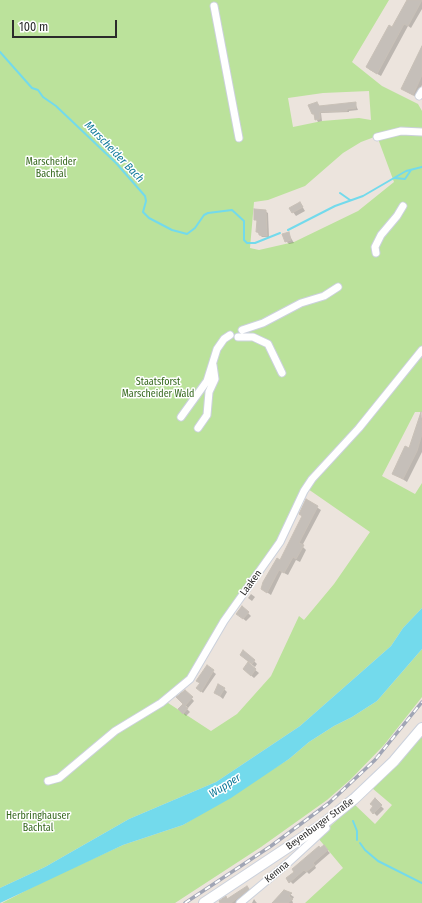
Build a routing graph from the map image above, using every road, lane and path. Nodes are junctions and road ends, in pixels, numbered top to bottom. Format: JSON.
{"nodes":[{"id":1,"x":214,"y":6,"type":"dead end"},
{"id":2,"x":422,"y":132,"type":"edge"},
{"id":3,"x":377,"y":137,"type":"dead end"},
{"id":4,"x":239,"y":138,"type":"dead end"},
{"id":5,"x":403,"y":206,"type":"dead end"},
{"id":6,"x":376,"y":253,"type":"dead end"},
{"id":7,"x":338,"y":286,"type":"dead end"},
{"id":8,"x":230,"y":335,"type":"dead end"},
{"id":9,"x":422,"y":350,"type":"edge"},
{"id":10,"x":212,"y":361,"type":"junction"},
{"id":11,"x":282,"y":373,"type":"dead end"},
{"id":12,"x":181,"y":417,"type":"dead end"},
{"id":13,"x":198,"y":428,"type":"dead end"},
{"id":14,"x":422,"y":728,"type":"edge"},
{"id":15,"x":48,"y":781,"type":"dead end"},
{"id":16,"x":323,"y":824,"type":"junction"},
{"id":17,"x":204,"y":903,"type":"edge"},
{"id":18,"x":240,"y":903,"type":"edge"}],
"edges":[{"from":1,"to":4,"type":"street"},
{"from":2,"to":3,"type":"street"},
{"from":5,"to":6,"type":"street"},
{"from":7,"to":11,"type":"street"},
{"from":8,"to":10,"type":"street"},
{"from":9,"to":15,"type":"street","name":"Laaken"},
{"from":10,"to":12,"type":"street"},
{"from":10,"to":13,"type":"street"},
{"from":14,"to":16,"type":"main road","name":"Beyenburger Straße"},
{"from":16,"to":17,"type":"main road","name":"Beyenburger Straße"},
{"from":16,"to":18,"type":"street","name":"Kemna"}]}
